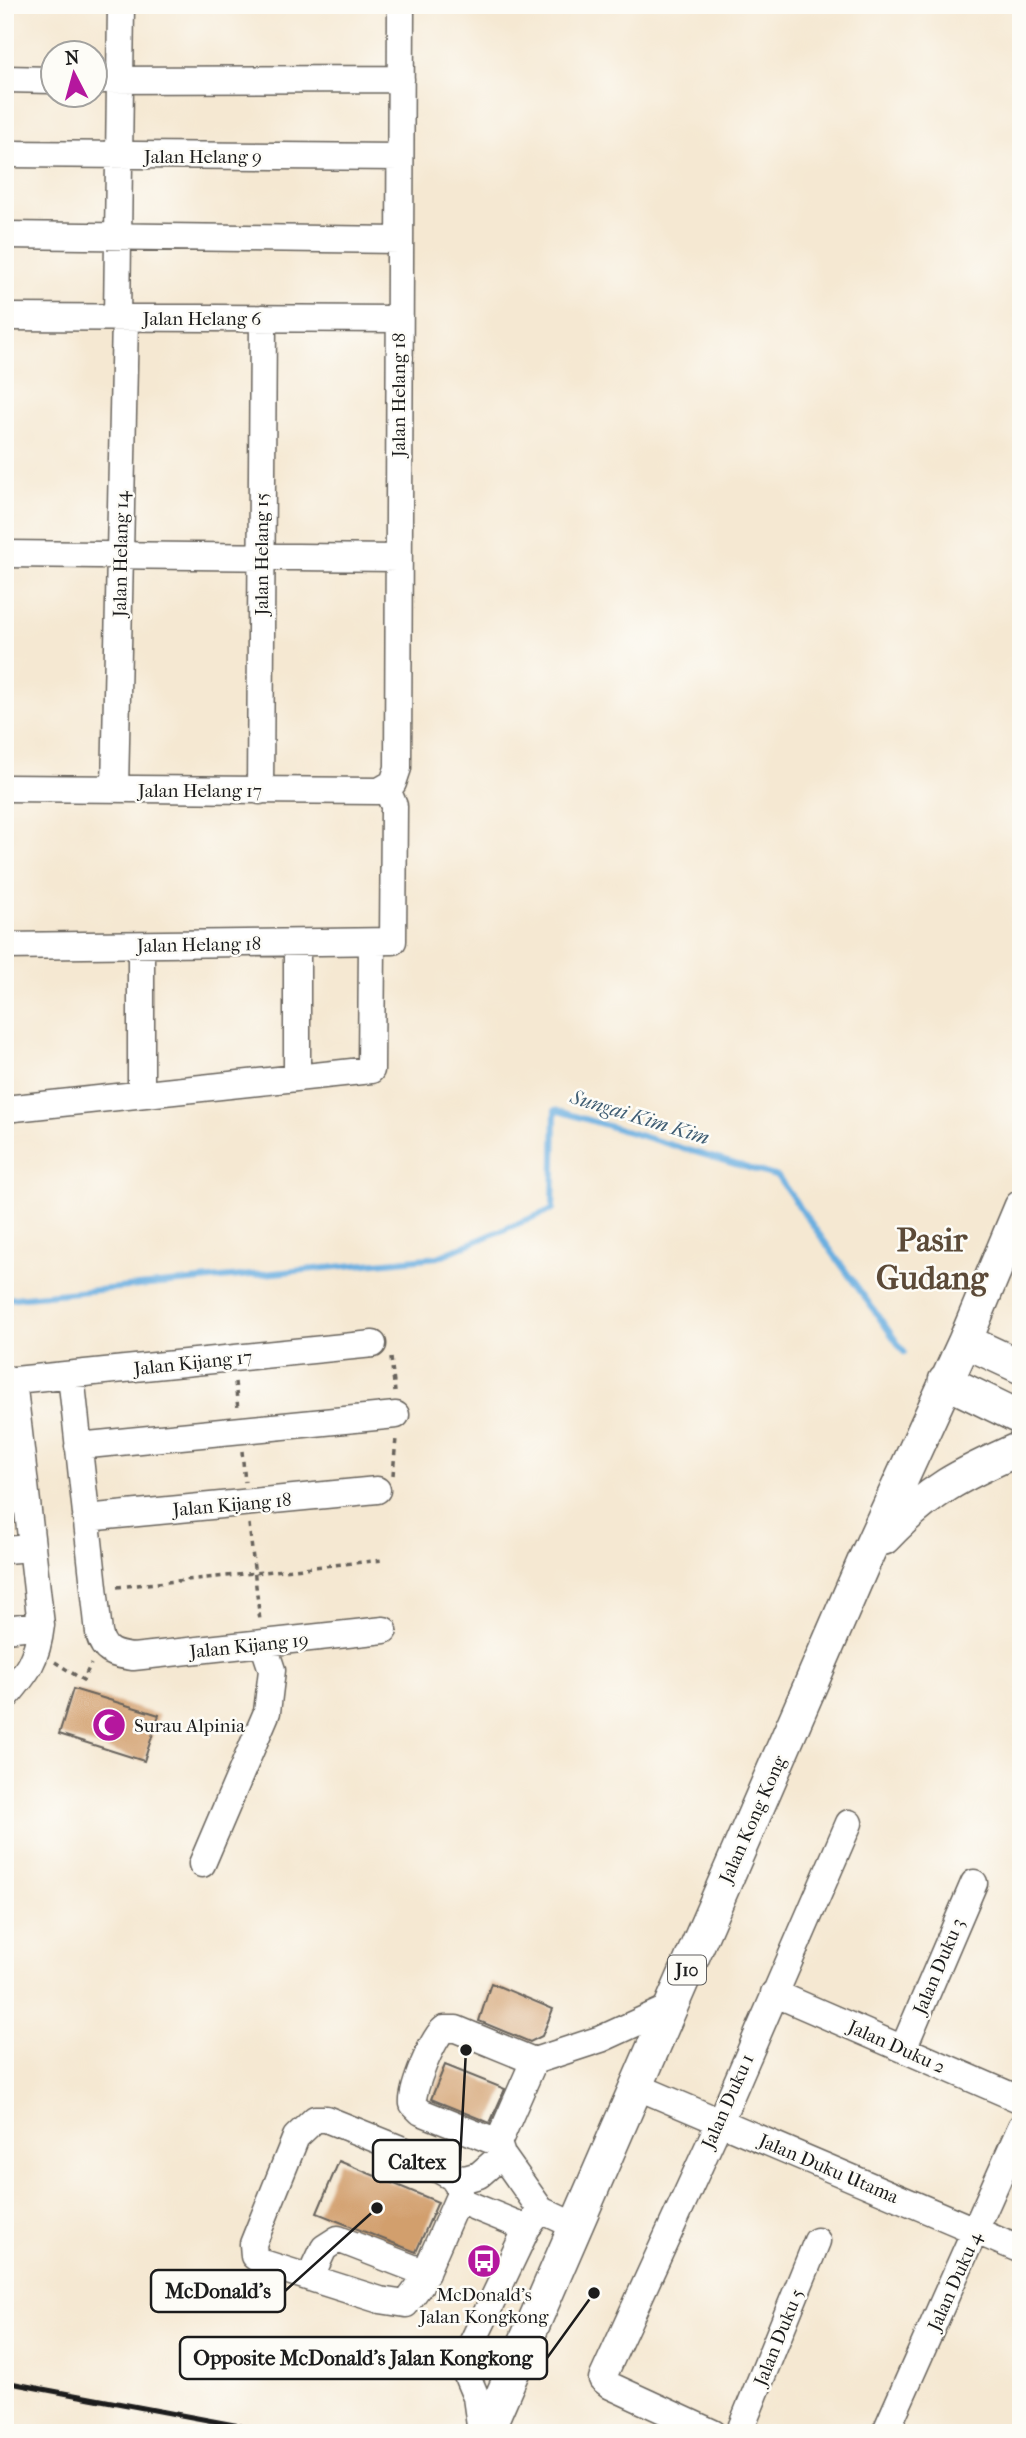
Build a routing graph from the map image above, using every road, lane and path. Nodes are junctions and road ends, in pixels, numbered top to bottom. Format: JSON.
{"nodes":[{"id":1,"x":121,"y":5,"type":"edge"},
{"id":2,"x":401,"y":5,"type":"edge"},
{"id":3,"x":108,"y":75,"type":"edge"},
{"id":4,"x":5,"y":79,"type":"edge"},
{"id":5,"x":401,"y":79,"type":"junction"},
{"id":6,"x":38,"y":80,"type":"edge"},
{"id":7,"x":108,"y":80,"type":"edge"},
{"id":8,"x":108,"y":86,"type":"edge"},
{"id":9,"x":5,"y":154,"type":"edge"},
{"id":10,"x":119,"y":155,"type":"junction"},
{"id":11,"x":400,"y":157,"type":"junction"},
{"id":12,"x":5,"y":235,"type":"edge"},
{"id":13,"x":118,"y":238,"type":"junction"},
{"id":14,"x":399,"y":240,"type":"junction"},
{"id":15,"x":5,"y":317,"type":"edge"},
{"id":16,"x":121,"y":318,"type":"junction"},
{"id":17,"x":263,"y":318,"type":"junction"},
{"id":18,"x":398,"y":319,"type":"junction"},
{"id":19,"x":5,"y":554,"type":"edge"},
{"id":20,"x":120,"y":554,"type":"junction"},
{"id":21,"x":261,"y":556,"type":"junction"},
{"id":22,"x":398,"y":558,"type":"junction"},
{"id":23,"x":390,"y":785,"type":"junction"},
{"id":24,"x":5,"y":788,"type":"edge"},
{"id":25,"x":115,"y":789,"type":"junction"},
{"id":26,"x":260,"y":791,"type":"junction"},
{"id":27,"x":383,"y":941,"type":"junction"},
{"id":28,"x":297,"y":943,"type":"junction"},
{"id":29,"x":141,"y":944,"type":"junction"},
{"id":30,"x":5,"y":946,"type":"edge"},
{"id":31,"x":297,"y":1078,"type":"junction"},
{"id":32,"x":141,"y":1094,"type":"junction"},
{"id":33,"x":5,"y":1109,"type":"edge"},
{"id":34,"x":1021,"y":1207,"type":"edge"},
{"id":35,"x":965,"y":1341,"type":"junction"},
{"id":36,"x":373,"y":1344,"type":"dead end"},
{"id":37,"x":1021,"y":1367,"type":"edge"},
{"id":38,"x":71,"y":1375,"type":"junction"},
{"id":39,"x":9,"y":1381,"type":"edge"},
{"id":40,"x":945,"y":1381,"type":"junction"},
{"id":41,"x":396,"y":1415,"type":"dead end"},
{"id":42,"x":1021,"y":1418,"type":"edge"},
{"id":43,"x":78,"y":1446,"type":"junction"},
{"id":44,"x":1021,"y":1448,"type":"edge"},
{"id":45,"x":14,"y":1469,"type":"edge"},
{"id":46,"x":377,"y":1490,"type":"dead end"},
{"id":47,"x":86,"y":1518,"type":"junction"},
{"id":48,"x":18,"y":1549,"type":"edge"},
{"id":49,"x":866,"y":1557,"type":"junction"},
{"id":50,"x":383,"y":1560,"type":"dead end"},
{"id":51,"x":94,"y":1589,"type":"junction"},
{"id":52,"x":41,"y":1625,"type":"junction"},
{"id":53,"x":5,"y":1629,"type":"edge"},
{"id":54,"x":384,"y":1630,"type":"dead end"},
{"id":55,"x":262,"y":1643,"type":"junction"},
{"id":56,"x":38,"y":1652,"type":"junction"},
{"id":57,"x":83,"y":1680,"type":"dead end"},
{"id":58,"x":5,"y":1698,"type":"edge"},
{"id":59,"x":849,"y":1823,"type":"dead end"},
{"id":60,"x":202,"y":1864,"type":"dead end"},
{"id":61,"x":974,"y":1883,"type":"dead end"},
{"id":62,"x":774,"y":1993,"type":"junction"},
{"id":63,"x":671,"y":2007,"type":"junction"},
{"id":64,"x":903,"y":2049,"type":"junction"},
{"id":65,"x":534,"y":2061,"type":"junction"},
{"id":66,"x":636,"y":2086,"type":"junction"},
{"id":67,"x":1021,"y":2100,"type":"edge"},
{"id":68,"x":720,"y":2121,"type":"junction"},
{"id":69,"x":1021,"y":2127,"type":"edge"},
{"id":70,"x":500,"y":2149,"type":"junction"},
{"id":71,"x":455,"y":2189,"type":"junction"},
{"id":72,"x":534,"y":2219,"type":"junction"},
{"id":73,"x":575,"y":2227,"type":"junction"},
{"id":74,"x":976,"y":2231,"type":"junction"},
{"id":75,"x":817,"y":2241,"type":"dead end"},
{"id":76,"x":1021,"y":2250,"type":"edge"},
{"id":77,"x":425,"y":2273,"type":"junction"},
{"id":78,"x":310,"y":2278,"type":"junction"},
{"id":79,"x":484,"y":2433,"type":"edge"},
{"id":80,"x":713,"y":2433,"type":"edge"},
{"id":81,"x":738,"y":2433,"type":"edge"},
{"id":82,"x":885,"y":2433,"type":"edge"}],
"edges":[{"from":1,"to":3,"type":"street","name":"Jalan Helang 14"},
{"from":2,"to":5,"type":"street","name":"Jalan Helang 18"},
{"from":4,"to":6,"type":"street"},
{"from":5,"to":7,"type":"street"},
{"from":5,"to":11,"type":"street","name":"Jalan Helang 18"},
{"from":8,"to":10,"type":"street","name":"Jalan Helang 14"},
{"from":9,"to":10,"type":"street","name":"Jalan Helang 9"},
{"from":10,"to":11,"type":"street","name":"Jalan Helang 9"},
{"from":10,"to":13,"type":"street","name":"Jalan Helang 14"},
{"from":11,"to":14,"type":"street","name":"Jalan Helang 18"},
{"from":12,"to":13,"type":"street"},
{"from":13,"to":14,"type":"street"},
{"from":13,"to":16,"type":"street","name":"Jalan Helang 14"},
{"from":14,"to":18,"type":"street","name":"Jalan Helang 18"},
{"from":15,"to":16,"type":"street","name":"Jalan Helang 6"},
{"from":16,"to":17,"type":"street","name":"Jalan Helang 6"},
{"from":16,"to":20,"type":"street","name":"Jalan Helang 14"},
{"from":17,"to":18,"type":"street","name":"Jalan Helang 6"},
{"from":17,"to":21,"type":"street","name":"Jalan Helang 15"},
{"from":18,"to":22,"type":"street","name":"Jalan Helang 18"},
{"from":19,"to":20,"type":"street"},
{"from":20,"to":21,"type":"street"},
{"from":20,"to":25,"type":"street","name":"Jalan Helang 14"},
{"from":21,"to":22,"type":"street"},
{"from":21,"to":26,"type":"street","name":"Jalan Helang 15"},
{"from":22,"to":23,"type":"street","name":"Jalan Helang 18"},
{"from":23,"to":26,"type":"street","name":"Jalan Helang 17"},
{"from":23,"to":27,"type":"street"},
{"from":24,"to":25,"type":"street","name":"Jalan Helang 17"},
{"from":25,"to":26,"type":"street","name":"Jalan Helang 17"},
{"from":27,"to":28,"type":"street","name":"Jalan Helang 18"},
{"from":27,"to":31,"type":"street"},
{"from":28,"to":29,"type":"street","name":"Jalan Helang 18"},
{"from":28,"to":31,"type":"street"},
{"from":29,"to":30,"type":"street","name":"Jalan Helang 18"},
{"from":29,"to":32,"type":"street"},
{"from":31,"to":32,"type":"street"},
{"from":32,"to":33,"type":"street"},
{"from":34,"to":35,"type":"main road","name":"Jalan Kong Kong","number":"J10"},
{"from":35,"to":37,"type":"main road"},
{"from":35,"to":40,"type":"main road","name":"Jalan Kong Kong","number":"J10"},
{"from":36,"to":38,"type":"street","name":"Jalan Kijang 17"},
{"from":38,"to":39,"type":"street","name":"Jalan Kijang 17"},
{"from":38,"to":43,"type":"street"},
{"from":39,"to":45,"type":"street"},
{"from":40,"to":42,"type":"main road"},
{"from":40,"to":49,"type":"main road","name":"Jalan Kong Kong","number":"J10"},
{"from":41,"to":43,"type":"street"},
{"from":43,"to":47,"type":"street"},
{"from":44,"to":49,"type":"main road"},
{"from":45,"to":48,"type":"street"},
{"from":46,"to":47,"type":"street","name":"Jalan Kijang 18"},
{"from":47,"to":51,"type":"street"},
{"from":48,"to":52,"type":"street"},
{"from":49,"to":63,"type":"main road","name":"Jalan Kong Kong","number":"J10"},
{"from":50,"to":51,"type":"path"},
{"from":51,"to":55,"type":"street","name":"Jalan Kijang 19"},
{"from":52,"to":53,"type":"street"},
{"from":52,"to":56,"type":"street"},
{"from":54,"to":55,"type":"street","name":"Jalan Kijang 19"},
{"from":55,"to":60,"type":"street"},
{"from":56,"to":57,"type":"path"},
{"from":56,"to":58,"type":"street"},
{"from":59,"to":62,"type":"street","name":"Jalan Duku 1"},
{"from":61,"to":64,"type":"street","name":"Jalan Duku 3"},
{"from":62,"to":64,"type":"street","name":"Jalan Duku 2"},
{"from":62,"to":68,"type":"street","name":"Jalan Duku 1"},
{"from":63,"to":65,"type":"street"},
{"from":63,"to":66,"type":"main road","name":"Jalan Kong Kong","number":"J10"},
{"from":64,"to":67,"type":"street","name":"Jalan Duku 2"},
{"from":65,"to":70,"type":"street"},
{"from":65,"to":70,"type":"street"},
{"from":66,"to":68,"type":"street","name":"Jalan Duku Utama"},
{"from":66,"to":73,"type":"main road","name":"Jalan Kong Kong","number":"J10"},
{"from":68,"to":74,"type":"street","name":"Jalan Duku Utama"},
{"from":68,"to":80,"type":"street","name":"Jalan Duku 1"},
{"from":69,"to":74,"type":"street","name":"Jalan Duku 4"},
{"from":70,"to":71,"type":"street"},
{"from":70,"to":72,"type":"street"},
{"from":71,"to":72,"type":"street"},
{"from":71,"to":77,"type":"street"},
{"from":71,"to":78,"type":"street"},
{"from":72,"to":73,"type":"street"},
{"from":72,"to":79,"type":"street"},
{"from":73,"to":79,"type":"main road","name":"Jalan Kong Kong","number":"J10"},
{"from":74,"to":76,"type":"street","name":"Jalan Duku Utama"},
{"from":74,"to":82,"type":"street","name":"Jalan Duku 4"},
{"from":75,"to":81,"type":"street","name":"Jalan Duku 5"},
{"from":77,"to":78,"type":"street"},
{"from":77,"to":78,"type":"street"}]}
